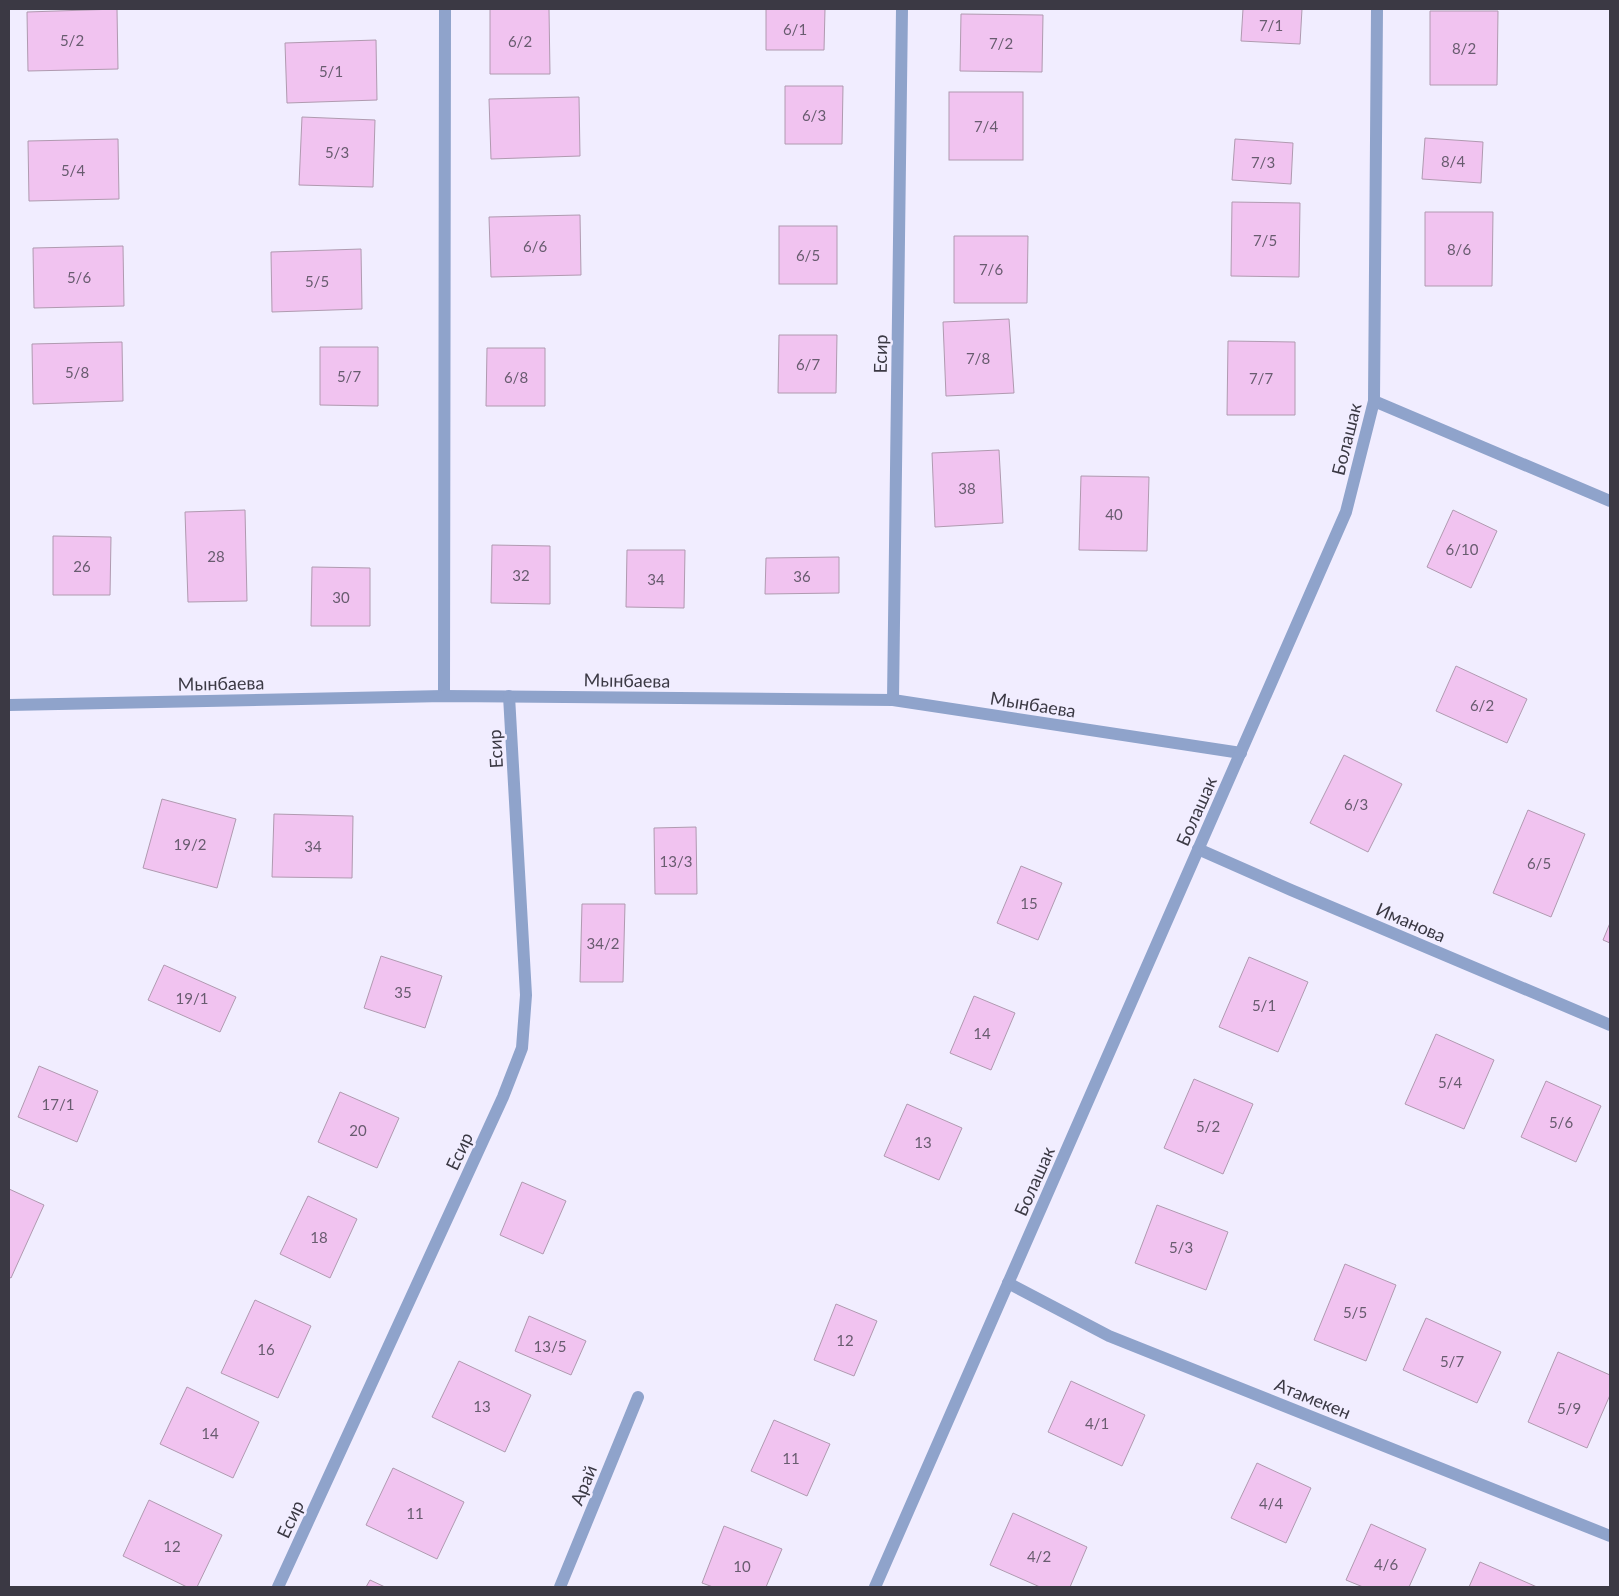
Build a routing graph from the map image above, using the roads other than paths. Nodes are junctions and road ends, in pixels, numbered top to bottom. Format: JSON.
{"nodes":[{"id":1,"x":445,"y":9,"type":"edge"},
{"id":2,"x":902,"y":9,"type":"edge"},
{"id":3,"x":1377,"y":9,"type":"edge"},
{"id":4,"x":1374,"y":401,"type":"junction"},
{"id":5,"x":1610,"y":501,"type":"edge"},
{"id":6,"x":444,"y":696,"type":"junction"},
{"id":7,"x":509,"y":696,"type":"junction"},
{"id":8,"x":893,"y":700,"type":"junction"},
{"id":9,"x":9,"y":705,"type":"edge"},
{"id":10,"x":1241,"y":753,"type":"junction"},
{"id":11,"x":1198,"y":849,"type":"junction"},
{"id":12,"x":1610,"y":1024,"type":"edge"},
{"id":13,"x":1008,"y":1283,"type":"junction"},
{"id":14,"x":638,"y":1397,"type":"dead end"},
{"id":15,"x":1610,"y":1536,"type":"edge"},
{"id":16,"x":278,"y":1587,"type":"edge"},
{"id":17,"x":560,"y":1587,"type":"edge"},
{"id":18,"x":875,"y":1587,"type":"edge"}],
"edges":[{"from":1,"to":6,"type":"street"},
{"from":2,"to":8,"type":"street","name":"Есир"},
{"from":3,"to":4,"type":"street","name":"Болашак"},
{"from":4,"to":5,"type":"street"},
{"from":4,"to":10,"type":"street","name":"Болашак"},
{"from":6,"to":7,"type":"street","name":"Мынбаева"},
{"from":6,"to":9,"type":"street","name":"Мынбаева"},
{"from":7,"to":8,"type":"street","name":"Мынбаева"},
{"from":7,"to":16,"type":"street","name":"Есир"},
{"from":8,"to":10,"type":"street","name":"Мынбаева"},
{"from":10,"to":11,"type":"street","name":"Болашак"},
{"from":11,"to":12,"type":"street","name":"Иманова"},
{"from":11,"to":13,"type":"street","name":"Болашак"},
{"from":13,"to":15,"type":"street","name":"Атамекен"},
{"from":13,"to":18,"type":"street","name":"Болашак"},
{"from":14,"to":17,"type":"street","name":"Арай"}]}
